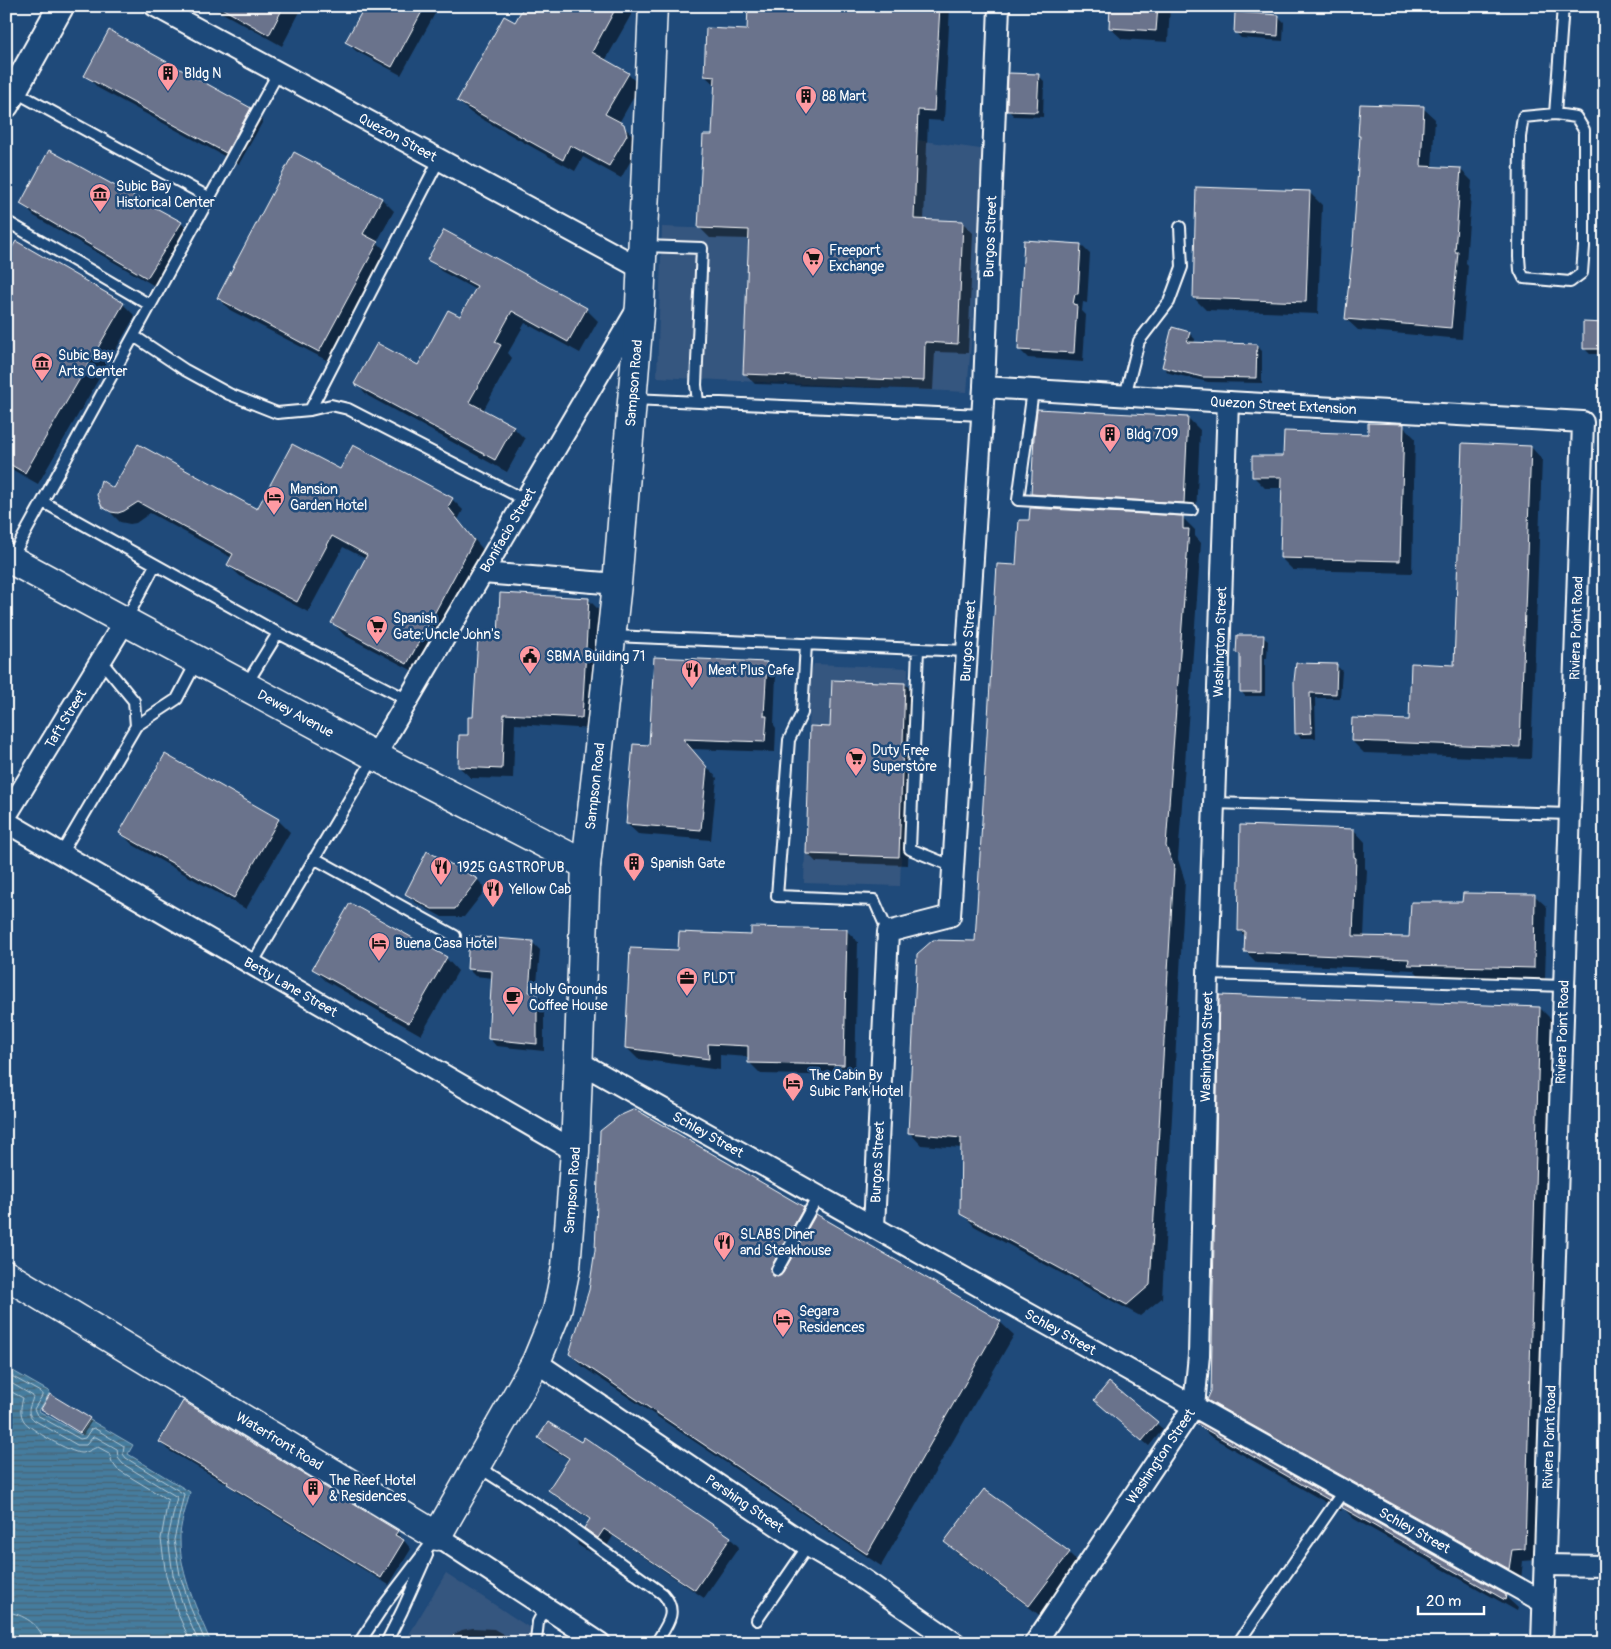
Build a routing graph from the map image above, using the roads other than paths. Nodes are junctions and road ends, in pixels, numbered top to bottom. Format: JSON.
{"nodes":[{"id":1,"x":61,"y":6,"type":"edge"},
{"id":2,"x":155,"y":6,"type":"edge"},
{"id":3,"x":653,"y":6,"type":"edge"},
{"id":4,"x":1563,"y":6,"type":"edge"},
{"id":5,"x":998,"y":7,"type":"edge"},
{"id":6,"x":278,"y":73,"type":"junction"},
{"id":7,"x":10,"y":98,"type":"edge"},
{"id":8,"x":1555,"y":114,"type":"junction"},
{"id":9,"x":439,"y":160,"type":"junction"},
{"id":10,"x":210,"y":198,"type":"junction"},
{"id":11,"x":6,"y":222,"type":"edge"},
{"id":12,"x":1180,"y":226,"type":"dead end"},
{"id":13,"x":642,"y":258,"type":"junction"},
{"id":14,"x":640,"y":304,"type":"junction"},
{"id":15,"x":150,"y":306,"type":"junction"},
{"id":16,"x":134,"y":336,"type":"junction"},
{"id":17,"x":984,"y":387,"type":"junction"},
{"id":18,"x":1033,"y":390,"type":"junction"},
{"id":19,"x":1125,"y":396,"type":"junction"},
{"id":20,"x":632,"y":399,"type":"junction"},
{"id":21,"x":698,"y":402,"type":"junction"},
{"id":22,"x":1228,"y":402,"type":"junction"},
{"id":23,"x":310,"y":410,"type":"junction"},
{"id":24,"x":982,"y":415,"type":"junction"},
{"id":25,"x":1583,"y":422,"type":"joint"},
{"id":26,"x":525,"y":500,"type":"junction"},
{"id":27,"x":43,"y":502,"type":"junction"},
{"id":28,"x":1192,"y":510,"type":"dead end"},
{"id":29,"x":9,"y":558,"type":"edge"},
{"id":30,"x":155,"y":565,"type":"junction"},
{"id":31,"x":483,"y":573,"type":"junction"},
{"id":32,"x":617,"y":584,"type":"junction"},
{"id":33,"x":126,"y":621,"type":"junction"},
{"id":34,"x":278,"y":632,"type":"junction"},
{"id":35,"x":612,"y":636,"type":"junction"},
{"id":36,"x":806,"y":644,"type":"junction"},
{"id":37,"x":918,"y":649,"type":"junction"},
{"id":38,"x":967,"y":650,"type":"junction"},
{"id":39,"x":198,"y":660,"type":"junction"},
{"id":40,"x":101,"y":661,"type":"junction"},
{"id":41,"x":246,"y":685,"type":"junction"},
{"id":42,"x":408,"y":700,"type":"junction"},
{"id":43,"x":136,"y":726,"type":"junction"},
{"id":44,"x":376,"y":756,"type":"junction"},
{"id":45,"x":1214,"y":803,"type":"junction"},
{"id":46,"x":1570,"y":814,"type":"junction"},
{"id":47,"x":6,"y":816,"type":"edge"},
{"id":48,"x":6,"y":822,"type":"edge"},
{"id":49,"x":61,"y":854,"type":"junction"},
{"id":50,"x":314,"y":858,"type":"junction"},
{"id":51,"x":586,"y":865,"type":"junction"},
{"id":52,"x":954,"y":868,"type":"junction"},
{"id":53,"x":888,"y":932,"type":"junction"},
{"id":54,"x":456,"y":936,"type":"dead end"},
{"id":55,"x":252,"y":964,"type":"junction"},
{"id":56,"x":1208,"y":974,"type":"junction"},
{"id":57,"x":1564,"y":986,"type":"junction"},
{"id":58,"x":579,"y":1062,"type":"junction"},
{"id":59,"x":575,"y":1151,"type":"junction"},
{"id":60,"x":818,"y":1196,"type":"junction"},
{"id":61,"x":874,"y":1227,"type":"junction"},
{"id":62,"x":777,"y":1270,"type":"dead end"},
{"id":63,"x":6,"y":1275,"type":"edge"},
{"id":64,"x":536,"y":1362,"type":"junction"},
{"id":65,"x":1194,"y":1406,"type":"junction"},
{"id":66,"x":477,"y":1466,"type":"junction"},
{"id":67,"x":1344,"y":1490,"type":"junction"},
{"id":68,"x":435,"y":1538,"type":"junction"},
{"id":69,"x":808,"y":1546,"type":"junction"},
{"id":70,"x":1545,"y":1565,"type":"junction"},
{"id":71,"x":1605,"y":1566,"type":"edge"},
{"id":72,"x":1543,"y":1602,"type":"junction"},
{"id":73,"x":546,"y":1607,"type":"junction"},
{"id":74,"x":757,"y":1620,"type":"dead end"},
{"id":75,"x":359,"y":1643,"type":"edge"},
{"id":76,"x":386,"y":1643,"type":"edge"},
{"id":77,"x":537,"y":1643,"type":"edge"},
{"id":78,"x":600,"y":1643,"type":"edge"},
{"id":79,"x":656,"y":1643,"type":"edge"},
{"id":80,"x":955,"y":1643,"type":"edge"},
{"id":81,"x":1035,"y":1643,"type":"edge"},
{"id":82,"x":1238,"y":1643,"type":"edge"},
{"id":83,"x":1542,"y":1643,"type":"edge"}],
"edges":[{"from":1,"to":7,"type":"street"},
{"from":2,"to":6,"type":"street","name":"Quezon Street"},
{"from":3,"to":13,"type":"main road","name":"Sampson Road"},
{"from":4,"to":8,"type":"lane"},
{"from":5,"to":17,"type":"street","name":"Burgos Street"},
{"from":6,"to":9,"type":"street","name":"Quezon Street"},
{"from":6,"to":10,"type":"lane"},
{"from":7,"to":10,"type":"lane"},
{"from":8,"to":8,"type":"lane"},
{"from":9,"to":13,"type":"street","name":"Quezon Street"},
{"from":9,"to":23,"type":"lane"},
{"from":10,"to":15,"type":"lane"},
{"from":11,"to":15,"type":"lane"},
{"from":12,"to":19,"type":"lane"},
{"from":13,"to":14,"type":"main road","name":"Sampson Road"},
{"from":13,"to":21,"type":"lane"},
{"from":14,"to":20,"type":"main road","name":"Sampson Road"},
{"from":14,"to":26,"type":"street","name":"Bonifacio Street"},
{"from":15,"to":16,"type":"lane"},
{"from":16,"to":23,"type":"lane"},
{"from":16,"to":27,"type":"lane"},
{"from":17,"to":18,"type":"street","name":"Quezon Street Extension"},
{"from":17,"to":24,"type":"street","name":"Burgos Street"},
{"from":18,"to":19,"type":"street","name":"Quezon Street Extension"},
{"from":18,"to":28,"type":"lane"},
{"from":19,"to":22,"type":"street","name":"Quezon Street Extension"},
{"from":20,"to":21,"type":"lane"},
{"from":20,"to":32,"type":"main road","name":"Sampson Road"},
{"from":21,"to":24,"type":"lane"},
{"from":22,"to":25,"type":"street","name":"Quezon Street Extension"},
{"from":22,"to":45,"type":"street","name":"Washington Street"},
{"from":23,"to":26,"type":"lane"},
{"from":24,"to":38,"type":"street","name":"Burgos Street"},
{"from":25,"to":46,"type":"street","name":"Riviera Point Road"},
{"from":26,"to":31,"type":"street","name":"Bonifacio Street"},
{"from":27,"to":29,"type":"lane"},
{"from":27,"to":30,"type":"lane"},
{"from":29,"to":33,"type":"main road","name":"Dewey Avenue"},
{"from":30,"to":33,"type":"lane"},
{"from":30,"to":34,"type":"lane"},
{"from":31,"to":32,"type":"street"},
{"from":31,"to":42,"type":"street","name":"Bonifacio Street"},
{"from":32,"to":35,"type":"main road","name":"Sampson Road"},
{"from":33,"to":39,"type":"main road","name":"Dewey Avenue"},
{"from":33,"to":40,"type":"street","name":"Taft Street"},
{"from":34,"to":41,"type":"lane"},
{"from":34,"to":42,"type":"lane"},
{"from":35,"to":36,"type":"lane"},
{"from":35,"to":51,"type":"main road","name":"Sampson Road"},
{"from":36,"to":37,"type":"lane"},
{"from":36,"to":53,"type":"lane"},
{"from":37,"to":38,"type":"lane"},
{"from":37,"to":52,"type":"lane"},
{"from":38,"to":52,"type":"street","name":"Burgos Street"},
{"from":39,"to":41,"type":"main road","name":"Dewey Avenue"},
{"from":39,"to":43,"type":"lane"},
{"from":40,"to":43,"type":"lane"},
{"from":40,"to":47,"type":"street","name":"Taft Street"},
{"from":41,"to":44,"type":"main road","name":"Dewey Avenue"},
{"from":42,"to":44,"type":"street","name":"Bonifacio Street"},
{"from":43,"to":49,"type":"lane"},
{"from":44,"to":50,"type":"lane"},
{"from":44,"to":51,"type":"main road","name":"Dewey Avenue"},
{"from":45,"to":46,"type":"lane"},
{"from":45,"to":56,"type":"street","name":"Washington Street"},
{"from":46,"to":57,"type":"street","name":"Riviera Point Road"},
{"from":48,"to":49,"type":"street","name":"Betty Lane Street"},
{"from":49,"to":55,"type":"street","name":"Betty Lane Street"},
{"from":50,"to":54,"type":"lane"},
{"from":50,"to":55,"type":"lane"},
{"from":51,"to":58,"type":"main road","name":"Sampson Road"},
{"from":52,"to":53,"type":"street","name":"Burgos Street"},
{"from":53,"to":61,"type":"street","name":"Burgos Street"},
{"from":55,"to":59,"type":"street","name":"Betty Lane Street"},
{"from":56,"to":57,"type":"lane"},
{"from":56,"to":65,"type":"street","name":"Washington Street"},
{"from":57,"to":70,"type":"street","name":"Riviera Point Road"},
{"from":58,"to":59,"type":"main road","name":"Sampson Road"},
{"from":58,"to":60,"type":"street","name":"Schley Street"},
{"from":59,"to":64,"type":"main road","name":"Sampson Road"},
{"from":60,"to":61,"type":"street","name":"Schley Street"},
{"from":60,"to":62,"type":"lane"},
{"from":61,"to":65,"type":"street","name":"Schley Street"},
{"from":63,"to":68,"type":"main road","name":"Waterfront Road"},
{"from":64,"to":66,"type":"main road","name":"Sampson Road"},
{"from":64,"to":69,"type":"street","name":"Pershing Street"},
{"from":65,"to":67,"type":"street","name":"Schley Street"},
{"from":65,"to":81,"type":"street","name":"Washington Street"},
{"from":66,"to":68,"type":"main road","name":"Sampson Road"},
{"from":66,"to":79,"type":"lane"},
{"from":67,"to":72,"type":"street","name":"Schley Street"},
{"from":67,"to":82,"type":"lane"},
{"from":68,"to":73,"type":"street","name":"Waterfront Road"},
{"from":68,"to":75,"type":"lane"},
{"from":68,"to":76,"type":"lane"},
{"from":69,"to":74,"type":"lane"},
{"from":69,"to":80,"type":"street","name":"Pershing Street"},
{"from":70,"to":71,"type":"street"},
{"from":70,"to":72,"type":"street","name":"Riviera Point Road"},
{"from":72,"to":83,"type":"street","name":"Riviera Point Road"},
{"from":73,"to":77,"type":"lane"},
{"from":73,"to":78,"type":"street","name":"Waterfront Road"}]}
